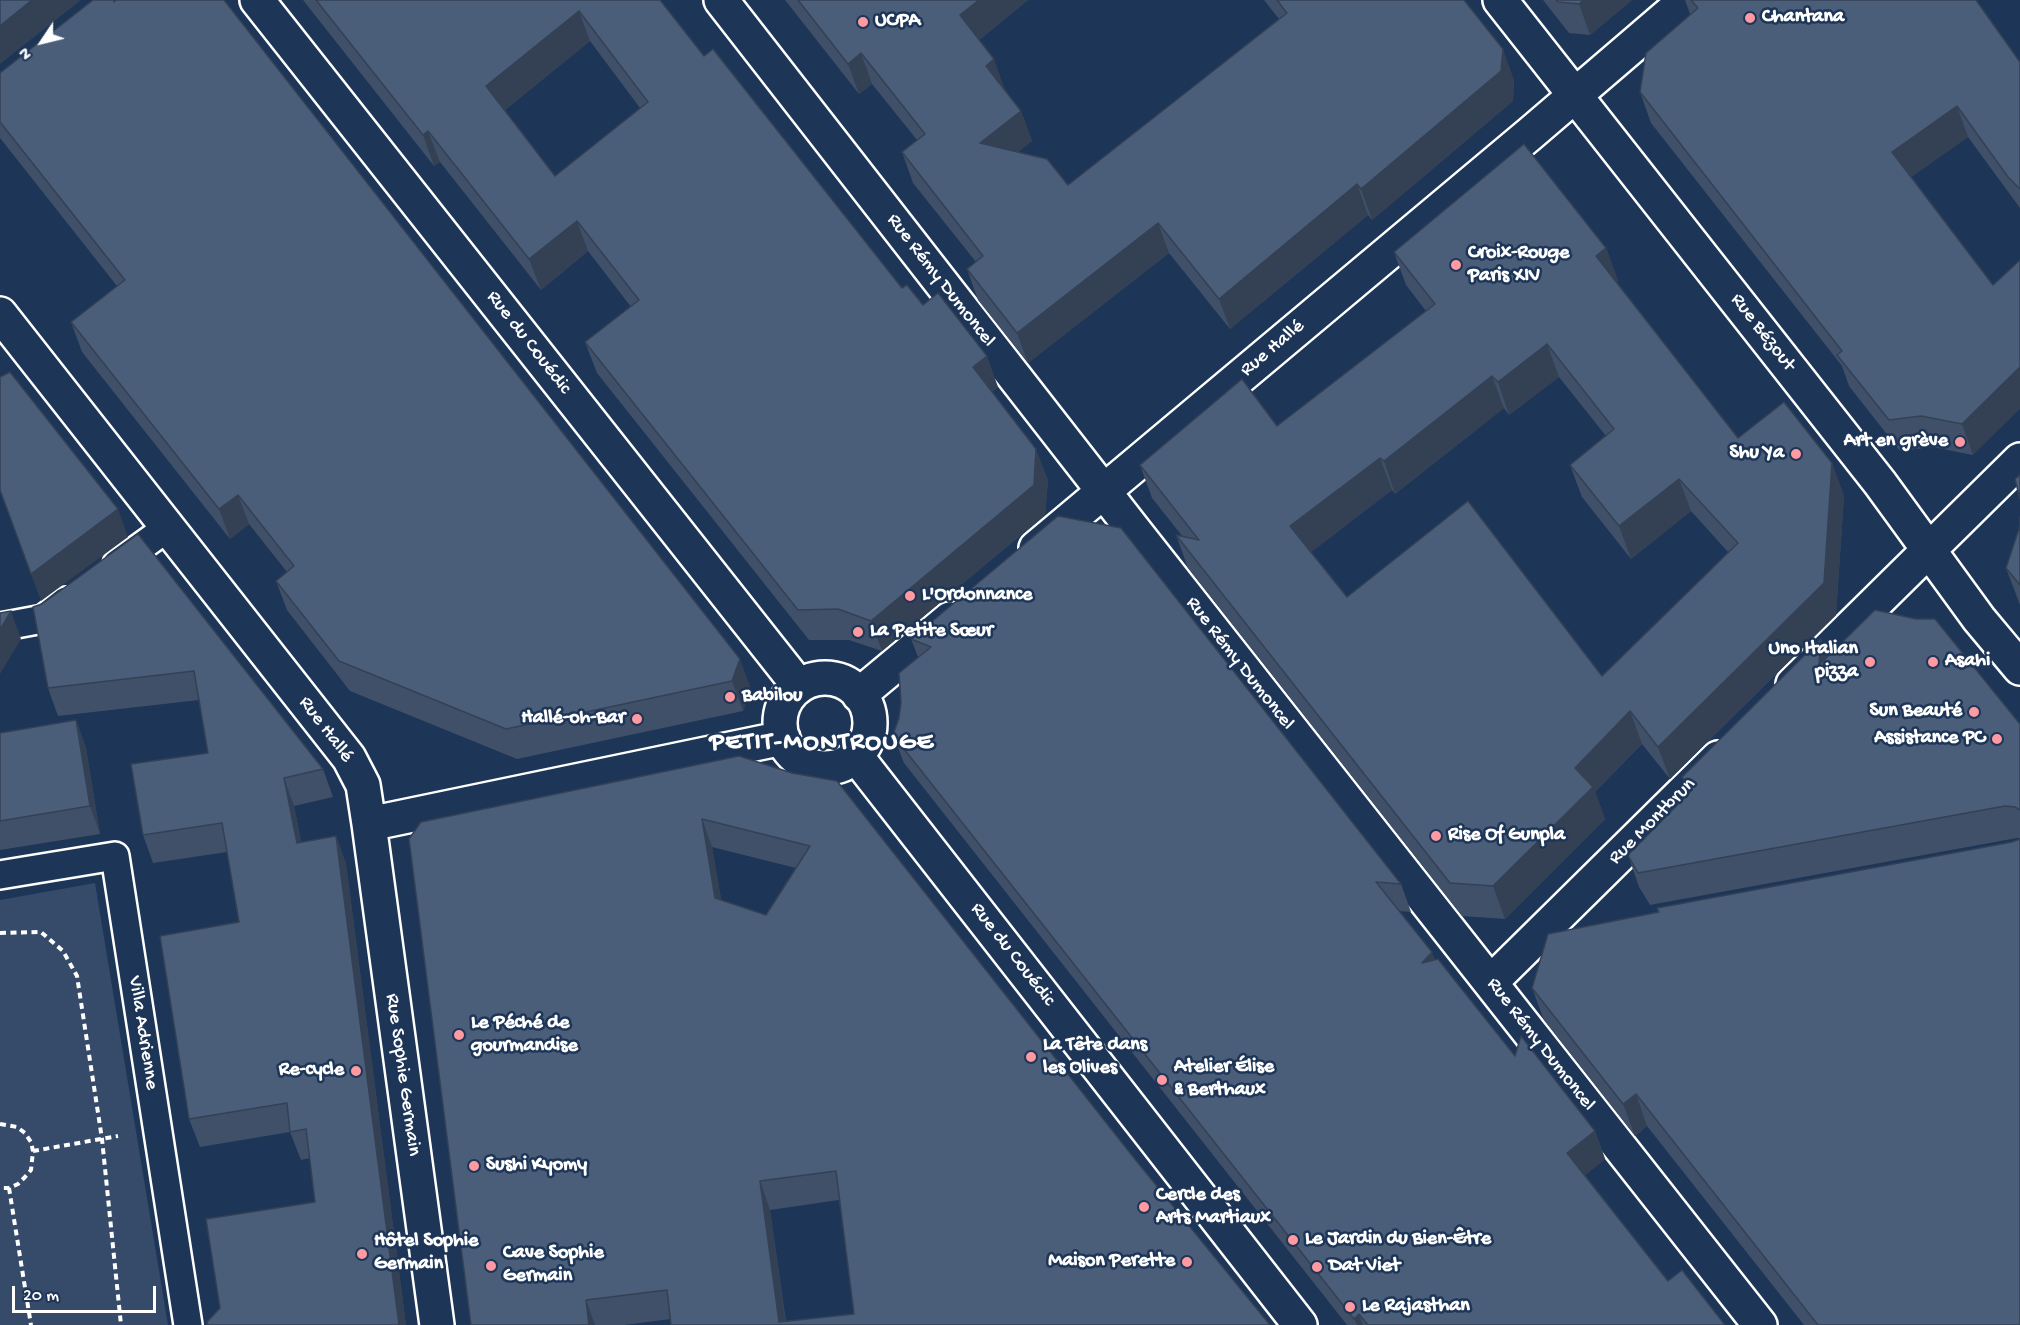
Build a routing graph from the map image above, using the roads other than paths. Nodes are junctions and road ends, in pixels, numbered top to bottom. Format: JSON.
{"nodes":[{"id":1,"x":257,"y":0,"type":"edge"},
{"id":2,"x":722,"y":0,"type":"edge"},
{"id":3,"x":1500,"y":0,"type":"edge"},
{"id":4,"x":1686,"y":0,"type":"edge"},
{"id":5,"x":1574,"y":95,"type":"junction"},
{"id":6,"x":0,"y":314,"type":"edge"},
{"id":7,"x":2020,"y":460,"type":"edge"},
{"id":8,"x":1103,"y":491,"type":"junction"},
{"id":9,"x":166,"y":528,"type":"junction"},
{"id":10,"x":1929,"y":550,"type":"junction"},
{"id":11,"x":1015,"y":565,"type":"edge"},
{"id":12,"x":971,"y":602,"type":"edge"},
{"id":13,"x":0,"y":627,"type":"edge"},
{"id":14,"x":2020,"y":668,"type":"edge"},
{"id":15,"x":799,"y":686,"type":"junction"},
{"id":16,"x":860,"y":695,"type":"junction"},
{"id":17,"x":1772,"y":704,"type":"edge"},
{"id":18,"x":783,"y":738,"type":"junction"},
{"id":19,"x":1738,"y":738,"type":"edge"},
{"id":20,"x":856,"y":756,"type":"junction"},
{"id":21,"x":369,"y":824,"type":"junction"},
{"id":22,"x":0,"y":875,"type":"edge"},
{"id":23,"x":1581,"y":937,"type":"edge"},
{"id":24,"x":1527,"y":947,"type":"junction"},
{"id":25,"x":1491,"y":982,"type":"junction"},
{"id":26,"x":188,"y":1325,"type":"edge"},
{"id":27,"x":437,"y":1325,"type":"edge"},
{"id":28,"x":1300,"y":1325,"type":"edge"},
{"id":29,"x":1760,"y":1325,"type":"edge"}],
"edges":[{"from":1,"to":15,"type":"street","name":"Rue du Couédic"},
{"from":2,"to":8,"type":"street","name":"Rue Rémy Dumoncel"},
{"from":3,"to":5,"type":"street","name":"Rue Bézout"},
{"from":4,"to":5,"type":"street","name":"Rue Hallé"},
{"from":5,"to":8,"type":"street","name":"Rue Hallé"},
{"from":5,"to":10,"type":"street","name":"Rue Bézout"},
{"from":6,"to":9,"type":"street","name":"Rue Hallé"},
{"from":7,"to":10,"type":"street"},
{"from":8,"to":11,"type":"street","name":"Rue Hallé"},
{"from":8,"to":25,"type":"street","name":"Rue Rémy Dumoncel"},
{"from":9,"to":13,"type":"lane"},
{"from":9,"to":21,"type":"street","name":"Rue Hallé"},
{"from":10,"to":14,"type":"street","name":"Rue Bézout"},
{"from":10,"to":17,"type":"street"},
{"from":12,"to":16,"type":"street"},
{"from":15,"to":16,"type":"street"},
{"from":15,"to":18,"type":"street"},
{"from":16,"to":20,"type":"street"},
{"from":18,"to":20,"type":"street"},
{"from":18,"to":21,"type":"street"},
{"from":19,"to":24,"type":"street","name":"Rue Montbrun"},
{"from":20,"to":28,"type":"street","name":"Rue du Couédic"},
{"from":21,"to":27,"type":"street","name":"Rue Sophie Germain"},
{"from":22,"to":26,"type":"lane","name":"Villa Adrienne"},
{"from":23,"to":24,"type":"street"},
{"from":24,"to":25,"type":"street","name":"Rue Montbrun"},
{"from":25,"to":29,"type":"street","name":"Rue Rémy Dumoncel"}]}
